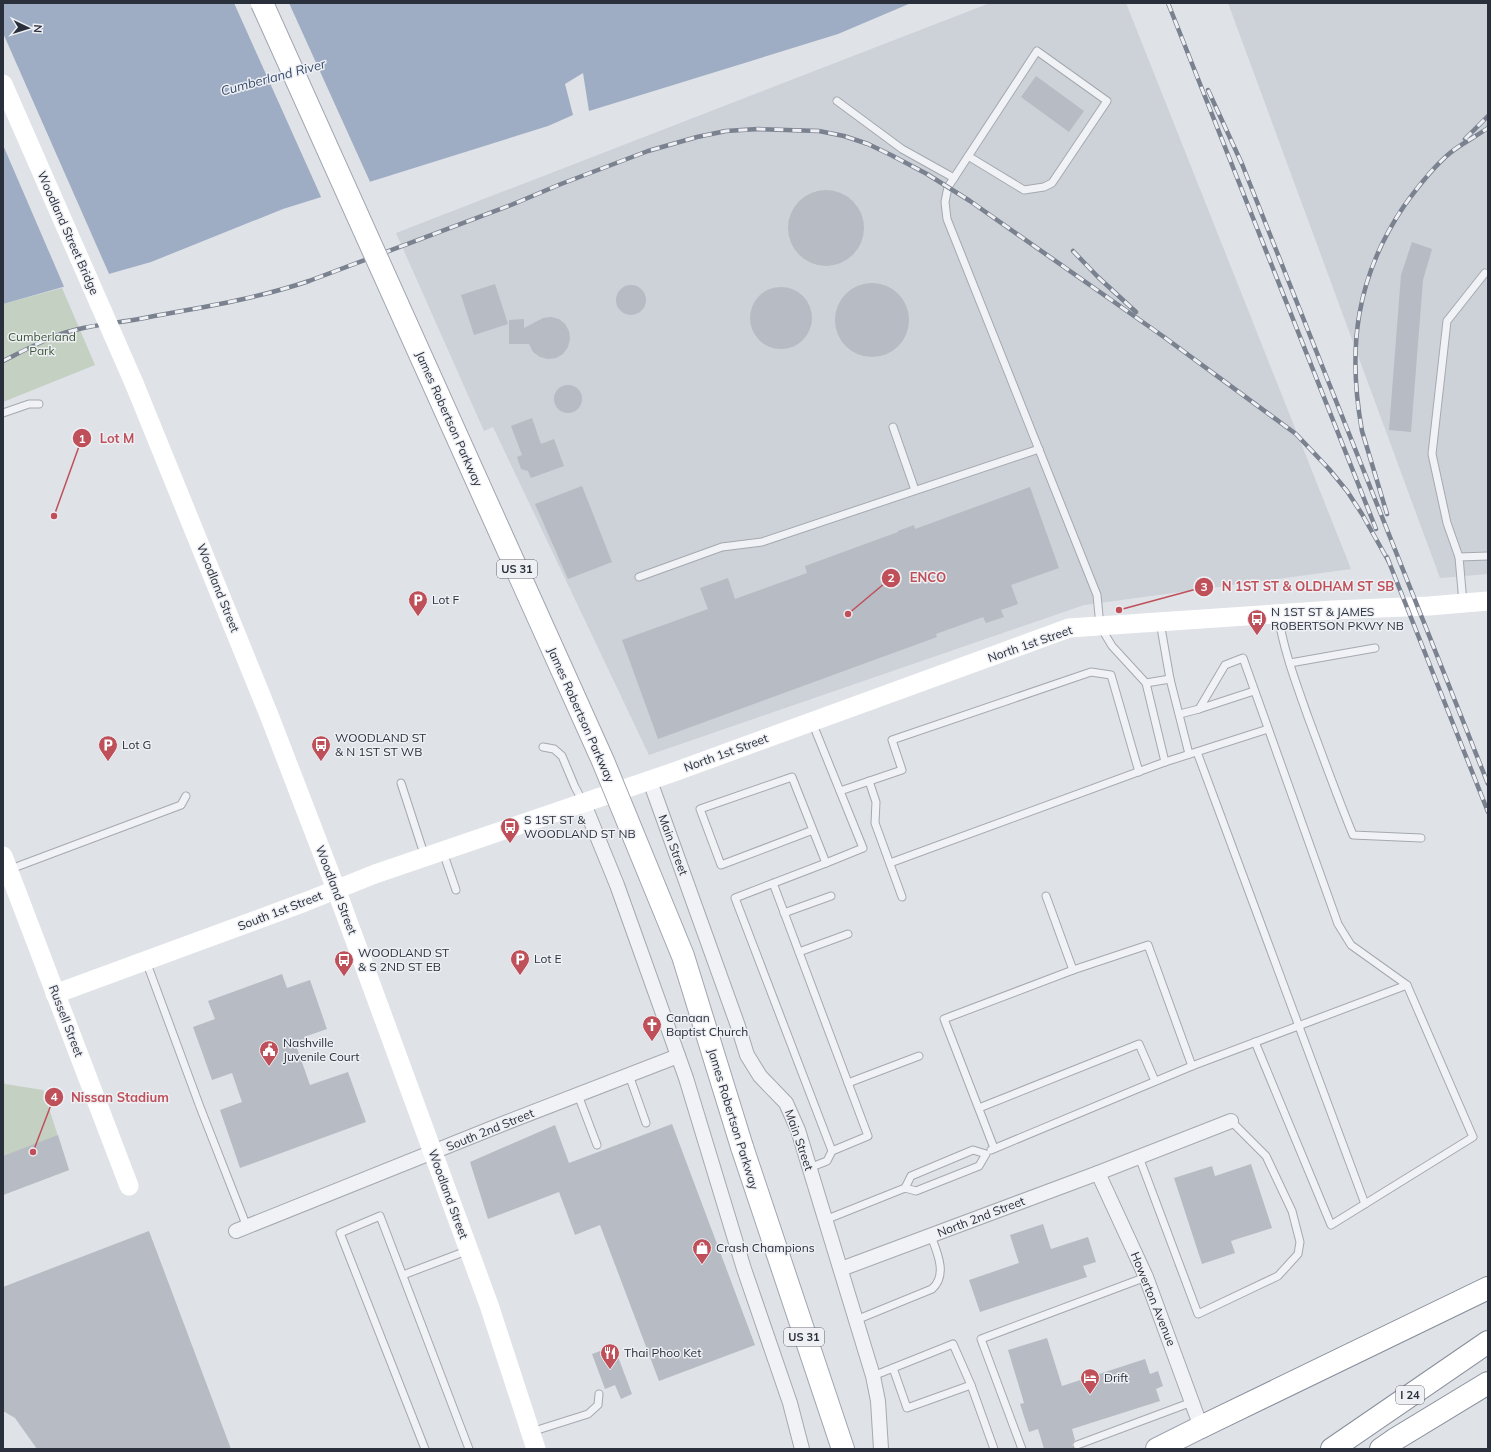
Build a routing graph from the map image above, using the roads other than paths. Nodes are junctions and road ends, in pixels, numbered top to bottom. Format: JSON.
{"nodes":[{"id":1,"x":262,"y":3,"type":"edge"},
{"id":2,"x":3,"y":84,"type":"edge"},
{"id":3,"x":837,"y":101,"type":"dead end"},
{"id":4,"x":968,"y":156,"type":"junction"},
{"id":5,"x":954,"y":178,"type":"junction"},
{"id":6,"x":1485,"y":274,"type":"dead end"},
{"id":7,"x":134,"y":383,"type":"joint"},
{"id":8,"x":39,"y":404,"type":"dead end"},
{"id":9,"x":3,"y":413,"type":"edge"},
{"id":10,"x":893,"y":426,"type":"dead end"},
{"id":11,"x":1039,"y":449,"type":"junction"},
{"id":12,"x":915,"y":490,"type":"junction"},
{"id":13,"x":1488,"y":556,"type":"edge"},
{"id":14,"x":1459,"y":557,"type":"junction"},
{"id":15,"x":639,"y":577,"type":"dead end"},
{"id":16,"x":1488,"y":602,"type":"edge"},
{"id":17,"x":1463,"y":603,"type":"junction"},
{"id":18,"x":1278,"y":614,"type":"junction"},
{"id":19,"x":1160,"y":622,"type":"junction"},
{"id":20,"x":1100,"y":626,"type":"junction"},
{"id":21,"x":1375,"y":648,"type":"dead end"},
{"id":22,"x":1290,"y":663,"type":"junction"},
{"id":23,"x":1170,"y":679,"type":"junction"},
{"id":24,"x":1146,"y":683,"type":"junction"},
{"id":25,"x":1254,"y":691,"type":"junction"},
{"id":26,"x":1199,"y":708,"type":"junction"},
{"id":27,"x":1180,"y":714,"type":"junction"},
{"id":28,"x":812,"y":722,"type":"junction"},
{"id":29,"x":1268,"y":729,"type":"junction"},
{"id":30,"x":543,"y":747,"type":"dead end"},
{"id":31,"x":1197,"y":752,"type":"junction"},
{"id":32,"x":1190,"y":754,"type":"junction"},
{"id":33,"x":1165,"y":762,"type":"junction"},
{"id":34,"x":1139,"y":772,"type":"junction"},
{"id":35,"x":650,"y":781,"type":"junction"},
{"id":36,"x":868,"y":781,"type":"junction"},
{"id":37,"x":401,"y":783,"type":"dead end"},
{"id":38,"x":619,"y":791,"type":"joint"},
{"id":39,"x":840,"y":791,"type":"junction"},
{"id":40,"x":186,"y":796,"type":"dead end"},
{"id":41,"x":584,"y":804,"type":"junction"},
{"id":42,"x":813,"y":830,"type":"junction"},
{"id":43,"x":1421,"y":838,"type":"dead end"},
{"id":44,"x":442,"y":851,"type":"junction"},
{"id":45,"x":425,"y":857,"type":"junction"},
{"id":46,"x":6,"y":863,"type":"edge"},
{"id":47,"x":826,"y":863,"type":"junction"},
{"id":48,"x":890,"y":863,"type":"junction"},
{"id":49,"x":773,"y":883,"type":"junction"},
{"id":50,"x":336,"y":889,"type":"junction"},
{"id":51,"x":456,"y":890,"type":"dead end"},
{"id":52,"x":831,"y":896,"type":"dead end"},
{"id":53,"x":1046,"y":896,"type":"dead end"},
{"id":54,"x":902,"y":897,"type":"dead end"},
{"id":55,"x":784,"y":913,"type":"junction"},
{"id":56,"x":848,"y":934,"type":"dead end"},
{"id":57,"x":799,"y":952,"type":"junction"},
{"id":58,"x":146,"y":961,"type":"junction"},
{"id":59,"x":1074,"y":970,"type":"junction"},
{"id":60,"x":1407,"y":985,"type":"junction"},
{"id":61,"x":55,"y":994,"type":"junction"},
{"id":62,"x":1299,"y":1026,"type":"junction"},
{"id":63,"x":1255,"y":1042,"type":"junction"},
{"id":64,"x":678,"y":1056,"type":"junction"},
{"id":65,"x":919,"y":1056,"type":"dead end"},
{"id":66,"x":1192,"y":1066,"type":"junction"},
{"id":67,"x":629,"y":1075,"type":"junction"},
{"id":68,"x":1155,"y":1082,"type":"junction"},
{"id":69,"x":848,"y":1083,"type":"junction"},
{"id":70,"x":578,"y":1095,"type":"junction"},
{"id":71,"x":979,"y":1108,"type":"junction"},
{"id":72,"x":1231,"y":1121,"type":"joint"},
{"id":73,"x":646,"y":1123,"type":"dead end"},
{"id":74,"x":597,"y":1144,"type":"dead end"},
{"id":75,"x":994,"y":1148,"type":"junction"},
{"id":76,"x":832,"y":1151,"type":"junction"},
{"id":77,"x":433,"y":1153,"type":"junction"},
{"id":78,"x":986,"y":1154,"type":"junction"},
{"id":79,"x":1139,"y":1157,"type":"junction"},
{"id":80,"x":810,"y":1168,"type":"junction"},
{"id":81,"x":1098,"y":1173,"type":"junction"},
{"id":82,"x":129,"y":1186,"type":"dead end"},
{"id":83,"x":905,"y":1188,"type":"junction"},
{"id":84,"x":1365,"y":1204,"type":"junction"},
{"id":85,"x":826,"y":1220,"type":"junction"},
{"id":86,"x":242,"y":1229,"type":"joint"},
{"id":87,"x":931,"y":1236,"type":"junction"},
{"id":88,"x":469,"y":1250,"type":"junction"},
{"id":89,"x":841,"y":1269,"type":"junction"},
{"id":90,"x":404,"y":1275,"type":"junction"},
{"id":91,"x":1146,"y":1277,"type":"junction"},
{"id":92,"x":1488,"y":1288,"type":"edge"},
{"id":93,"x":856,"y":1320,"type":"junction"},
{"id":94,"x":1488,"y":1342,"type":"edge"},
{"id":95,"x":893,"y":1368,"type":"junction"},
{"id":96,"x":873,"y":1376,"type":"junction"},
{"id":97,"x":1488,"y":1383,"type":"edge"},
{"id":98,"x":971,"y":1385,"type":"junction"},
{"id":99,"x":599,"y":1394,"type":"dead end"},
{"id":100,"x":1192,"y":1402,"type":"junction"},
{"id":101,"x":1201,"y":1427,"type":"junction"},
{"id":102,"x":534,"y":1441,"type":"edge"},
{"id":103,"x":1077,"y":1445,"type":"dead end"},
{"id":104,"x":425,"y":1449,"type":"edge"},
{"id":105,"x":469,"y":1449,"type":"edge"},
{"id":106,"x":802,"y":1449,"type":"edge"},
{"id":107,"x":843,"y":1449,"type":"edge"},
{"id":108,"x":881,"y":1449,"type":"edge"},
{"id":109,"x":994,"y":1449,"type":"edge"},
{"id":110,"x":1022,"y":1449,"type":"edge"},
{"id":111,"x":1157,"y":1449,"type":"edge"},
{"id":112,"x":1332,"y":1449,"type":"edge"},
{"id":113,"x":1381,"y":1449,"type":"edge"}],
"edges":[{"from":1,"to":107,"type":"main road","name":"James Robertson Parkway","number":"US 31","bridge":true},
{"from":2,"to":7,"type":"street","name":"Woodland Street Bridge","bridge":true},
{"from":3,"to":5,"type":"lane"},
{"from":4,"to":4,"type":"lane"},
{"from":4,"to":5,"type":"lane"},
{"from":5,"to":11,"type":"lane"},
{"from":6,"to":14,"type":"lane"},
{"from":7,"to":50,"type":"street","name":"Woodland Street"},
{"from":8,"to":9,"type":"lane"},
{"from":10,"to":12,"type":"lane"},
{"from":11,"to":12,"type":"lane"},
{"from":11,"to":20,"type":"lane"},
{"from":12,"to":15,"type":"lane"},
{"from":13,"to":14,"type":"lane"},
{"from":14,"to":17,"type":"lane"},
{"from":16,"to":17,"type":"street","name":"North 1st Street"},
{"from":17,"to":18,"type":"street","name":"North 1st Street"},
{"from":18,"to":19,"type":"street","name":"North 1st Street"},
{"from":18,"to":22,"type":"lane"},
{"from":19,"to":20,"type":"street","name":"North 1st Street"},
{"from":19,"to":23,"type":"lane"},
{"from":20,"to":24,"type":"lane"},
{"from":20,"to":28,"type":"street","name":"North 1st Street"},
{"from":21,"to":22,"type":"lane"},
{"from":22,"to":43,"type":"lane"},
{"from":23,"to":24,"type":"lane"},
{"from":23,"to":27,"type":"lane"},
{"from":24,"to":33,"type":"lane"},
{"from":25,"to":26,"type":"lane"},
{"from":25,"to":26,"type":"lane"},
{"from":25,"to":29,"type":"lane"},
{"from":26,"to":27,"type":"lane"},
{"from":27,"to":32,"type":"lane"},
{"from":28,"to":35,"type":"street","name":"North 1st Street"},
{"from":28,"to":39,"type":"lane"},
{"from":29,"to":31,"type":"lane"},
{"from":29,"to":60,"type":"lane"},
{"from":30,"to":41,"type":"lane"},
{"from":31,"to":32,"type":"lane"},
{"from":31,"to":62,"type":"lane"},
{"from":32,"to":33,"type":"lane"},
{"from":33,"to":34,"type":"lane"},
{"from":34,"to":36,"type":"lane"},
{"from":34,"to":48,"type":"lane"},
{"from":35,"to":38,"type":"street","name":"North 1st Street"},
{"from":35,"to":80,"type":"street","name":"Main Street"},
{"from":36,"to":39,"type":"lane"},
{"from":36,"to":48,"type":"lane"},
{"from":37,"to":45,"type":"lane"},
{"from":38,"to":41,"type":"street","name":"South 1st Street"},
{"from":39,"to":47,"type":"lane"},
{"from":40,"to":46,"type":"lane"},
{"from":41,"to":44,"type":"street","name":"South 1st Street"},
{"from":41,"to":64,"type":"street"},
{"from":42,"to":42,"type":"lane"},
{"from":42,"to":47,"type":"lane"},
{"from":44,"to":45,"type":"street","name":"South 1st Street"},
{"from":44,"to":51,"type":"lane"},
{"from":45,"to":50,"type":"street","name":"South 1st Street"},
{"from":46,"to":61,"type":"street","name":"Russell Street"},
{"from":47,"to":49,"type":"lane"},
{"from":48,"to":54,"type":"lane"},
{"from":49,"to":55,"type":"lane"},
{"from":49,"to":76,"type":"lane"},
{"from":50,"to":58,"type":"street","name":"South 1st Street"},
{"from":50,"to":77,"type":"street","name":"Woodland Street"},
{"from":52,"to":55,"type":"lane"},
{"from":53,"to":59,"type":"lane"},
{"from":55,"to":57,"type":"lane"},
{"from":56,"to":57,"type":"lane"},
{"from":57,"to":69,"type":"lane"},
{"from":58,"to":61,"type":"street","name":"South 1st Street"},
{"from":58,"to":86,"type":"lane"},
{"from":59,"to":66,"type":"lane"},
{"from":59,"to":71,"type":"lane"},
{"from":60,"to":62,"type":"lane"},
{"from":60,"to":84,"type":"lane"},
{"from":61,"to":82,"type":"street","name":"Russell Street"},
{"from":62,"to":63,"type":"lane"},
{"from":62,"to":84,"type":"lane"},
{"from":63,"to":66,"type":"lane"},
{"from":63,"to":84,"type":"lane"},
{"from":64,"to":67,"type":"street","name":"South 2nd Street"},
{"from":64,"to":106,"type":"street"},
{"from":65,"to":69,"type":"lane"},
{"from":66,"to":68,"type":"lane"},
{"from":67,"to":70,"type":"street","name":"South 2nd Street"},
{"from":67,"to":73,"type":"lane"},
{"from":68,"to":71,"type":"lane"},
{"from":68,"to":75,"type":"lane"},
{"from":69,"to":76,"type":"lane"},
{"from":70,"to":74,"type":"lane"},
{"from":70,"to":77,"type":"street","name":"South 2nd Street"},
{"from":71,"to":75,"type":"lane"},
{"from":72,"to":79,"type":"street","name":"North 2nd Street"},
{"from":72,"to":79,"type":"lane"},
{"from":75,"to":78,"type":"lane"},
{"from":76,"to":80,"type":"lane"},
{"from":77,"to":86,"type":"street","name":"South 2nd Street"},
{"from":77,"to":88,"type":"street","name":"Woodland Street"},
{"from":78,"to":83,"type":"lane"},
{"from":78,"to":83,"type":"lane"},
{"from":79,"to":81,"type":"street","name":"North 2nd Street"},
{"from":80,"to":85,"type":"street","name":"Main Street"},
{"from":81,"to":87,"type":"street","name":"North 2nd Street"},
{"from":81,"to":91,"type":"street","name":"Howerton Avenue"},
{"from":83,"to":85,"type":"lane"},
{"from":85,"to":89,"type":"street","name":"Main Street"},
{"from":87,"to":89,"type":"street","name":"North 2nd Street"},
{"from":87,"to":93,"type":"lane"},
{"from":88,"to":90,"type":"lane"},
{"from":88,"to":102,"type":"street","name":"Woodland Street"},
{"from":89,"to":93,"type":"street","name":"Main Street"},
{"from":90,"to":104,"type":"lane"},
{"from":90,"to":105,"type":"lane"},
{"from":91,"to":100,"type":"street","name":"Howerton Avenue"},
{"from":91,"to":110,"type":"lane"},
{"from":92,"to":101,"type":"main road"},
{"from":93,"to":96,"type":"street","name":"Main Street"},
{"from":94,"to":112,"type":"main road","number":"I 24"},
{"from":95,"to":96,"type":"lane"},
{"from":95,"to":98,"type":"lane"},
{"from":95,"to":98,"type":"lane"},
{"from":96,"to":108,"type":"street","name":"Main Street"},
{"from":97,"to":113,"type":"main road","number":"I 24"},
{"from":98,"to":109,"type":"lane"},
{"from":99,"to":102,"type":"lane"},
{"from":100,"to":101,"type":"street","name":"Howerton Avenue"},
{"from":100,"to":103,"type":"lane"},
{"from":101,"to":111,"type":"main road"}]}
